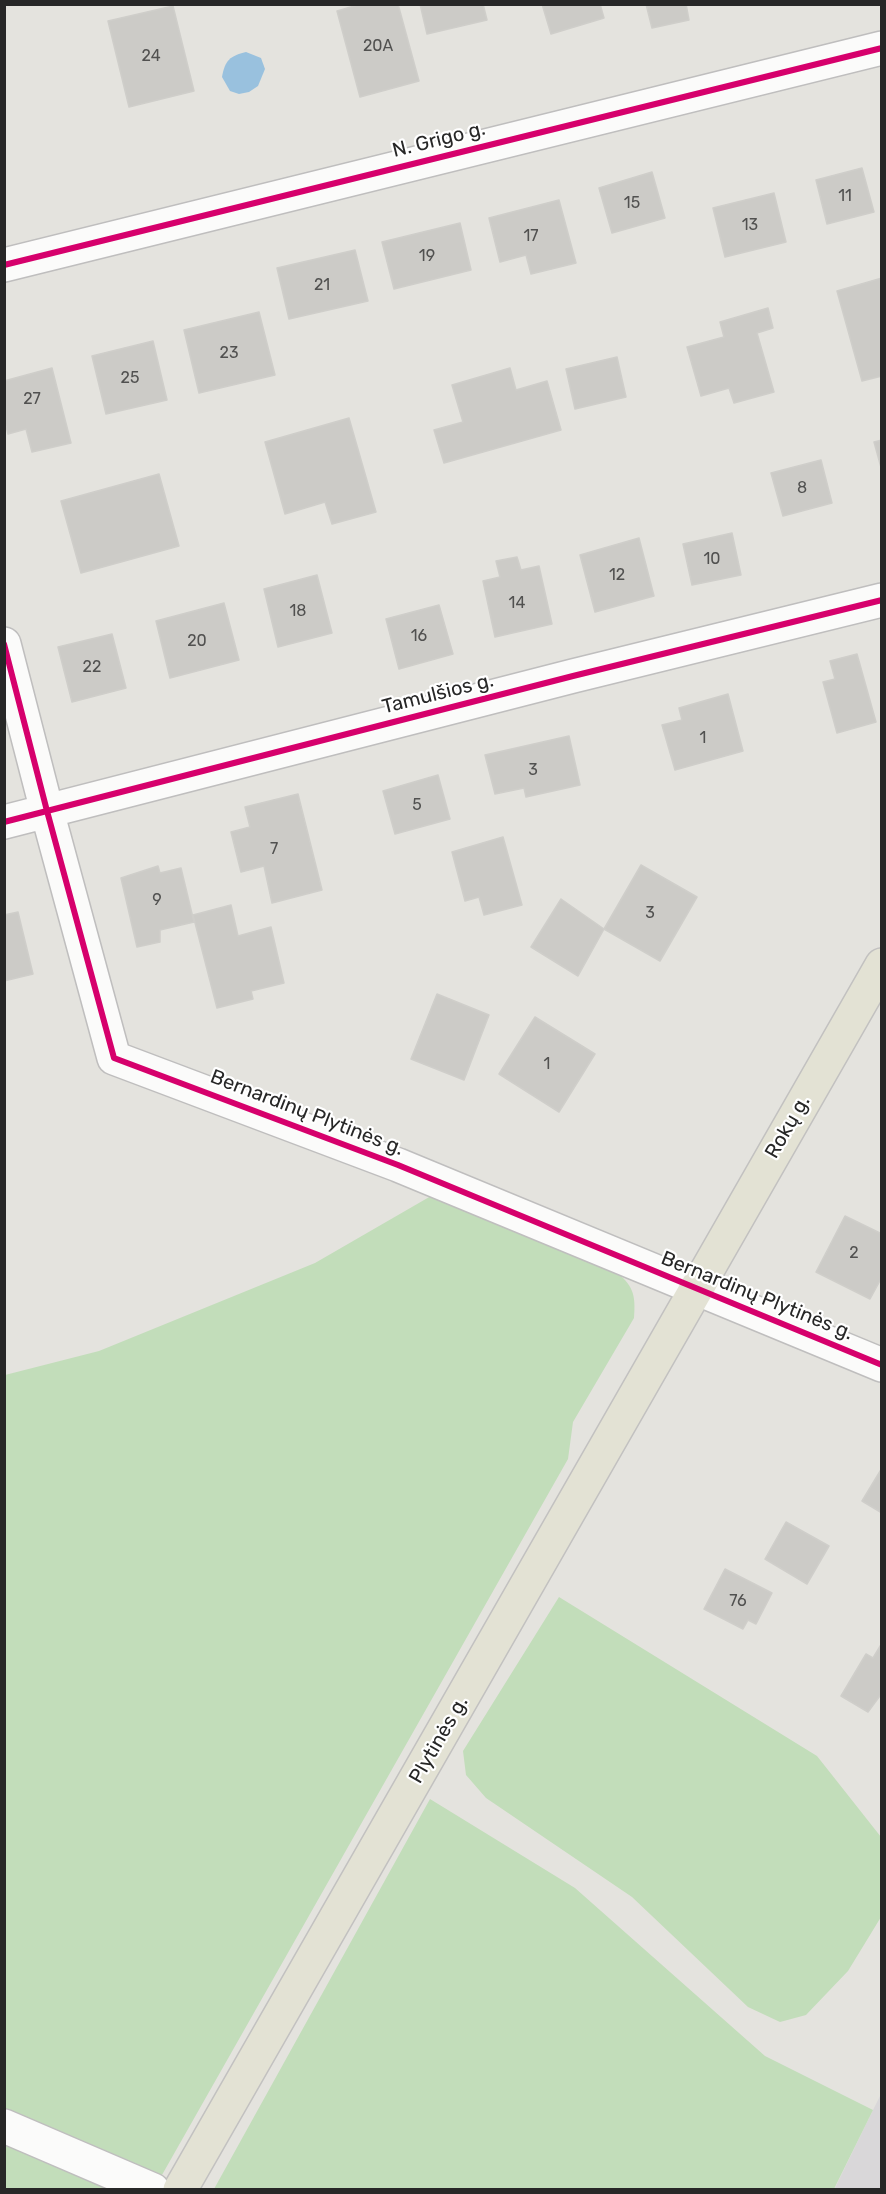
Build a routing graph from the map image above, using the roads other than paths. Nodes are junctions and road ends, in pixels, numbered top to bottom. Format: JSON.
{"nodes":[{"id":1,"x":882,"y":48,"type":"edge"},
{"id":2,"x":4,"y":265,"type":"edge"},
{"id":3,"x":882,"y":600,"type":"edge"},
{"id":4,"x":4,"y":644,"type":"edge"},
{"id":5,"x":47,"y":811,"type":"junction"},
{"id":6,"x":4,"y":822,"type":"edge"},
{"id":7,"x":882,"y":965,"type":"edge"},
{"id":8,"x":696,"y":1289,"type":"junction"},
{"id":9,"x":882,"y":1365,"type":"edge"},
{"id":10,"x":4,"y":2126,"type":"edge"},
{"id":11,"x":153,"y":2190,"type":"edge"},
{"id":12,"x":180,"y":2190,"type":"edge"}],
"edges":[{"from":1,"to":2,"type":"street","name":"N. Grigo g."},
{"from":3,"to":5,"type":"street","name":"Tamulšios g."},
{"from":4,"to":5,"type":"street","name":"Bernardinų Plytinės g."},
{"from":5,"to":6,"type":"street","name":"Tamulšios g."},
{"from":5,"to":8,"type":"street","name":"Bernardinų Plytinės g."},
{"from":7,"to":8,"type":"main road","name":"Rokų g."},
{"from":8,"to":9,"type":"street","name":"Bernardinų Plytinės g."},
{"from":8,"to":12,"type":"main road","name":"Plytinės g."},
{"from":10,"to":11,"type":"street"}]}
